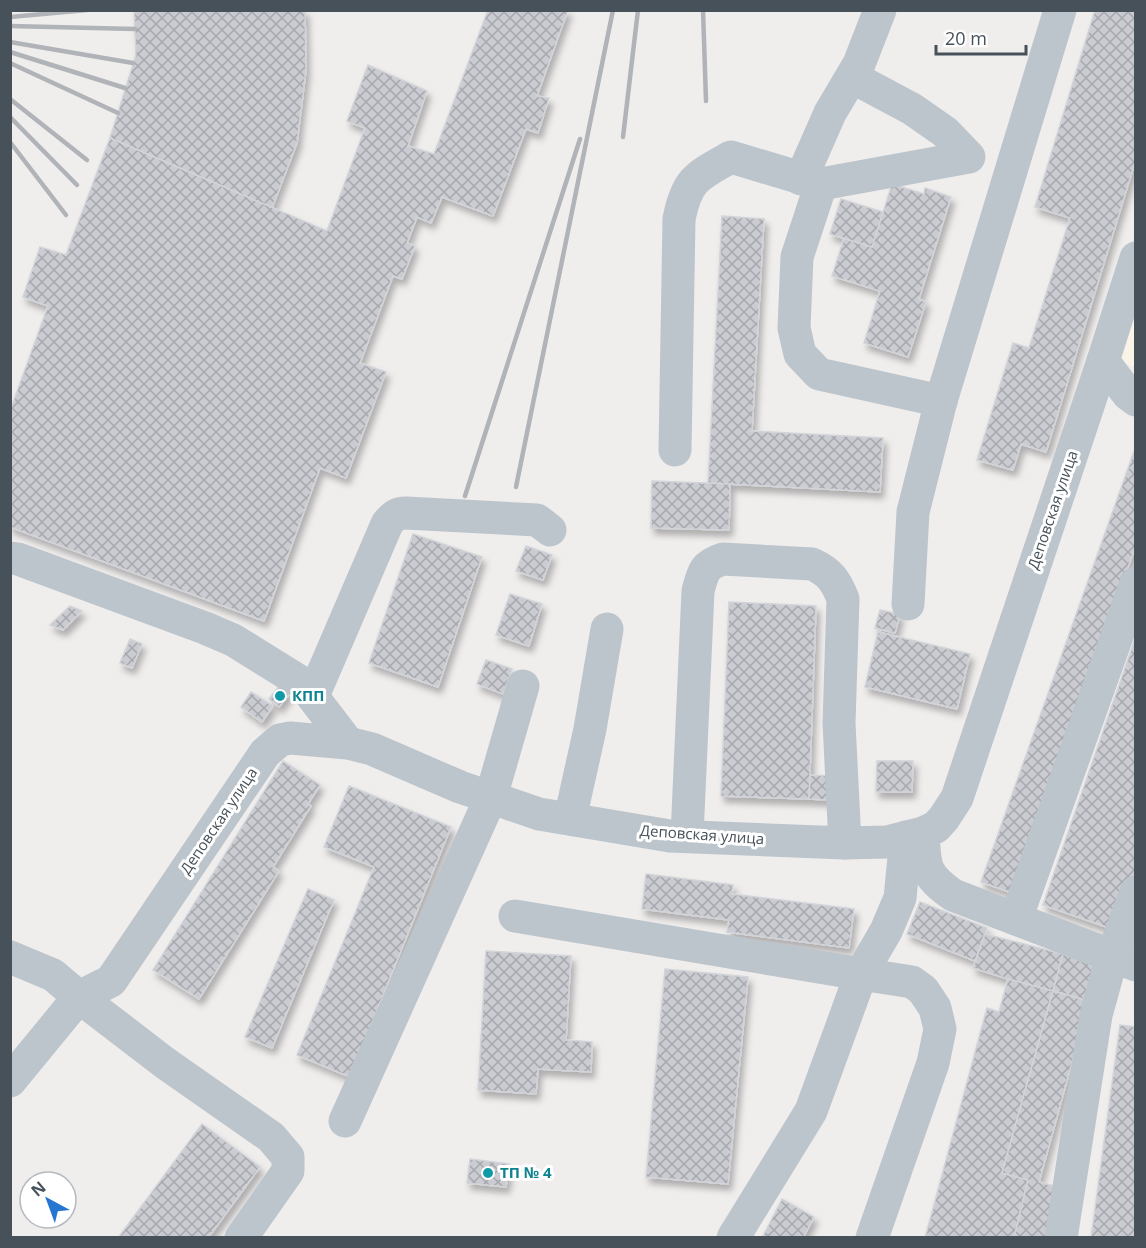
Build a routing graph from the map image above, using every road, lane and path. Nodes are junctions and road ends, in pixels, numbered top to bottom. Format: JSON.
{"nodes":[{"id":1,"x":880,"y":10,"type":"edge"},
{"id":2,"x":1060,"y":10,"type":"edge"},
{"id":3,"x":852,"y":77,"type":"junction"},
{"id":4,"x":969,"y":157,"type":"junction"},
{"id":5,"x":1013,"y":171,"type":"junction"},
{"id":6,"x":811,"y":182,"type":"junction"},
{"id":7,"x":1136,"y":258,"type":"edge"},
{"id":8,"x":1103,"y":361,"type":"junction"},
{"id":9,"x":1136,"y":400,"type":"edge"},
{"id":10,"x":941,"y":401,"type":"junction"},
{"id":11,"x":675,"y":450,"type":"dead end"},
{"id":12,"x":550,"y":530,"type":"dead end"},
{"id":13,"x":10,"y":558,"type":"edge"},
{"id":14,"x":1136,"y":583,"type":"edge"},
{"id":15,"x":908,"y":604,"type":"dead end"},
{"id":16,"x":607,"y":629,"type":"dead end"},
{"id":17,"x":523,"y":686,"type":"dead end"},
{"id":18,"x":313,"y":696,"type":"junction"},
{"id":19,"x":348,"y":743,"type":"junction"},
{"id":20,"x":491,"y":798,"type":"junction"},
{"id":21,"x":570,"y":819,"type":"junction"},
{"id":22,"x":914,"y":835,"type":"junction"},
{"id":23,"x":687,"y":836,"type":"junction"},
{"id":24,"x":845,"y":843,"type":"junction"},
{"id":25,"x":1136,"y":892,"type":"edge"},
{"id":26,"x":515,"y":915,"type":"dead end"},
{"id":27,"x":1016,"y":919,"type":"junction"},
{"id":28,"x":10,"y":957,"type":"edge"},
{"id":29,"x":1124,"y":961,"type":"edge"},
{"id":30,"x":861,"y":974,"type":"junction"},
{"id":31,"x":79,"y":998,"type":"junction"},
{"id":32,"x":10,"y":1081,"type":"edge"},
{"id":33,"x":345,"y":1121,"type":"dead end"},
{"id":34,"x":241,"y":1238,"type":"edge"},
{"id":35,"x":733,"y":1238,"type":"edge"},
{"id":36,"x":872,"y":1238,"type":"edge"},
{"id":37,"x":1061,"y":1238,"type":"edge"}],
"edges":[{"from":1,"to":3,"type":"street"},
{"from":2,"to":5,"type":"street"},
{"from":3,"to":4,"type":"street"},
{"from":3,"to":6,"type":"street"},
{"from":4,"to":5,"type":"street"},
{"from":4,"to":6,"type":"street"},
{"from":5,"to":10,"type":"street"},
{"from":6,"to":10,"type":"street"},
{"from":6,"to":11,"type":"street"},
{"from":7,"to":8,"type":"street","name":"Деповская улица"},
{"from":8,"to":9,"type":"street"},
{"from":8,"to":22,"type":"street","name":"Деповская улица"},
{"from":10,"to":15,"type":"street"},
{"from":12,"to":18,"type":"street"},
{"from":13,"to":18,"type":"street"},
{"from":14,"to":27,"type":"street"},
{"from":16,"to":21,"type":"street"},
{"from":17,"to":20,"type":"street"},
{"from":18,"to":19,"type":"street"},
{"from":19,"to":20,"type":"street","name":"Деповская улица"},
{"from":19,"to":31,"type":"street","name":"Деповская улица"},
{"from":20,"to":21,"type":"street","name":"Деповская улица"},
{"from":20,"to":33,"type":"street"},
{"from":21,"to":23,"type":"street","name":"Деповская улица"},
{"from":22,"to":24,"type":"street","name":"Деповская улица"},
{"from":22,"to":27,"type":"street"},
{"from":22,"to":30,"type":"street"},
{"from":23,"to":24,"type":"street","name":"Деповская улица"},
{"from":23,"to":24,"type":"street"},
{"from":25,"to":29,"type":"street"},
{"from":26,"to":30,"type":"street"},
{"from":27,"to":29,"type":"street"},
{"from":28,"to":31,"type":"street"},
{"from":29,"to":37,"type":"street"},
{"from":30,"to":35,"type":"street"},
{"from":30,"to":36,"type":"street"},
{"from":31,"to":32,"type":"street","name":"Деповская улица"},
{"from":31,"to":34,"type":"street"}]}
